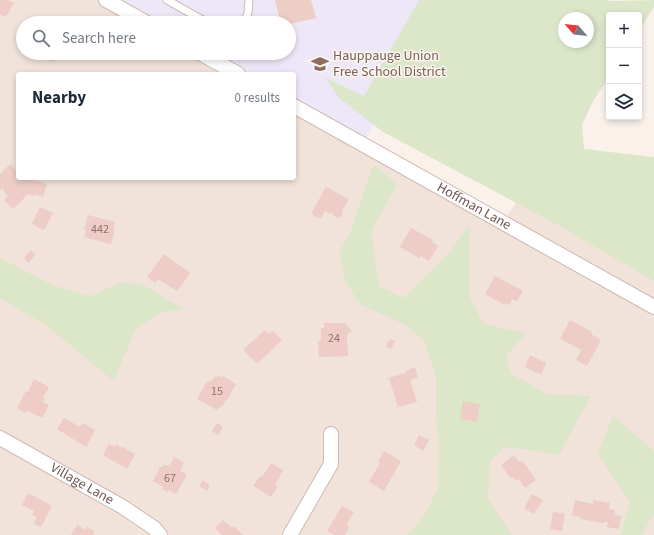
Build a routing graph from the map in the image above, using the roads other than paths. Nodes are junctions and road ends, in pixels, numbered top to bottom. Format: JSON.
{"nodes":[{"id":1,"x":167,"y":0,"type":"edge"},
{"id":2,"x":249,"y":0,"type":"edge"},
{"id":3,"x":113,"y":2,"type":"edge"},
{"id":4,"x":136,"y":16,"type":"edge"},
{"id":5,"x":196,"y":16,"type":"edge"},
{"id":6,"x":247,"y":16,"type":"edge"},
{"id":7,"x":225,"y":60,"type":"edge"},
{"id":8,"x":236,"y":72,"type":"edge"},
{"id":9,"x":296,"y":107,"type":"edge"},
{"id":10,"x":654,"y":307,"type":"edge"},
{"id":11,"x":331,"y":434,"type":"dead end"},
{"id":12,"x":0,"y":438,"type":"edge"},
{"id":13,"x":160,"y":535,"type":"edge"},
{"id":14,"x":290,"y":535,"type":"edge"}],
"edges":[{"from":1,"to":5,"type":"lane"},
{"from":2,"to":6,"type":"lane"},
{"from":3,"to":4,"type":"street"},
{"from":7,"to":8,"type":"street"},
{"from":9,"to":10,"type":"street","name":"Hoffman Lane"},
{"from":11,"to":14,"type":"street"},
{"from":12,"to":13,"type":"street","name":"Village Lane"}]}
